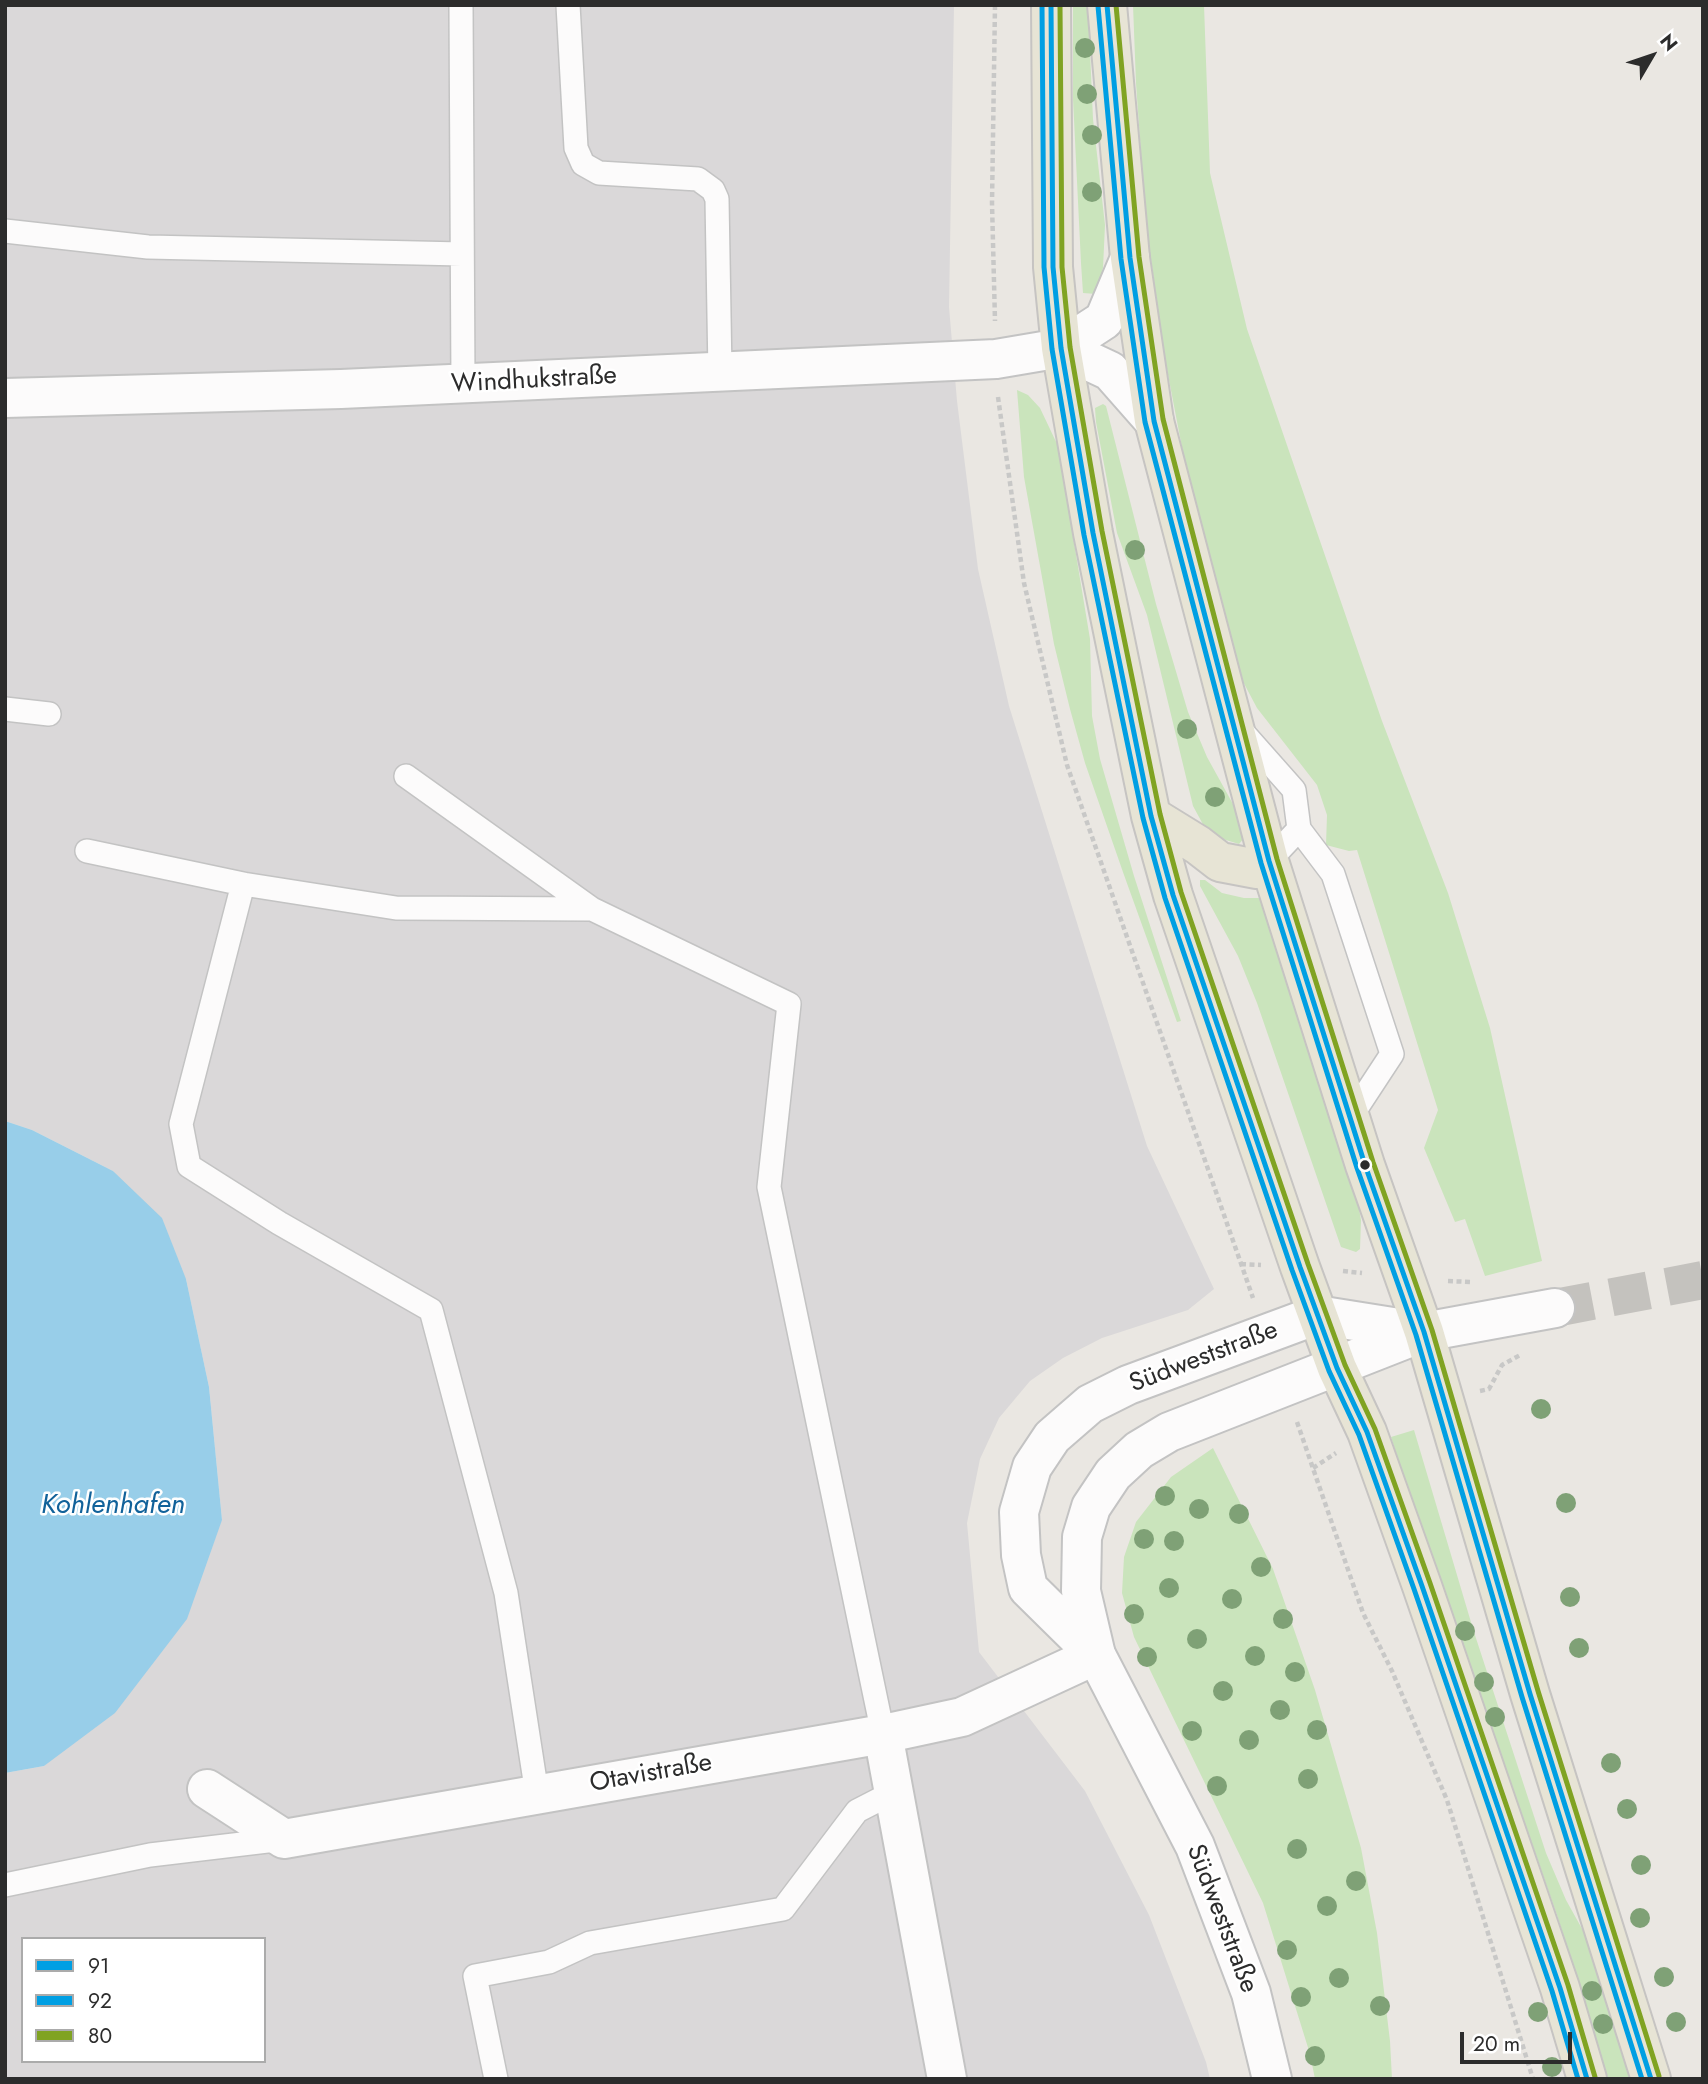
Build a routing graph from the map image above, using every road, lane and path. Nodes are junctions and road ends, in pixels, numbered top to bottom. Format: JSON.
{"nodes":[{"id":1,"x":461,"y":5,"type":"edge"},
{"id":2,"x":568,"y":5,"type":"edge"},
{"id":3,"x":995,"y":5,"type":"edge"},
{"id":4,"x":1051,"y":5,"type":"edge"},
{"id":5,"x":1107,"y":5,"type":"edge"},
{"id":6,"x":5,"y":231,"type":"edge"},
{"id":7,"x":462,"y":254,"type":"junction"},
{"id":8,"x":1130,"y":258,"type":"junction"},
{"id":9,"x":1061,"y":348,"type":"junction"},
{"id":10,"x":996,"y":359,"type":"junction"},
{"id":11,"x":720,"y":373,"type":"junction"},
{"id":12,"x":463,"y":384,"type":"junction"},
{"id":13,"x":5,"y":398,"type":"edge"},
{"id":14,"x":1154,"y":421,"type":"junction"},
{"id":15,"x":5,"y":709,"type":"edge"},
{"id":16,"x":49,"y":715,"type":"dead end"},
{"id":17,"x":1232,"y":720,"type":"junction"},
{"id":18,"x":406,"y":776,"type":"dead end"},
{"id":19,"x":1151,"y":816,"type":"junction"},
{"id":20,"x":1299,"y":829,"type":"junction"},
{"id":21,"x":87,"y":851,"type":"dead end"},
{"id":22,"x":1269,"y":862,"type":"junction"},
{"id":23,"x":243,"y":884,"type":"junction"},
{"id":24,"x":592,"y":909,"type":"junction"},
{"id":25,"x":1350,"y":1118,"type":"junction"},
{"id":26,"x":1241,"y":1264,"type":"dead end"},
{"id":27,"x":1555,"y":1308,"type":"tunnel mouth"},
{"id":28,"x":1317,"y":1315,"type":"junction"},
{"id":29,"x":1424,"y":1332,"type":"junction"},
{"id":30,"x":1337,"y":1368,"type":"junction"},
{"id":31,"x":1313,"y":1468,"type":"dead end"},
{"id":32,"x":1096,"y":1655,"type":"junction"},
{"id":33,"x":883,"y":1734,"type":"junction"},
{"id":34,"x":207,"y":1789,"type":"dead end"},
{"id":35,"x":894,"y":1792,"type":"junction"},
{"id":36,"x":537,"y":1794,"type":"junction"},
{"id":37,"x":284,"y":1839,"type":"junction"},
{"id":38,"x":5,"y":1885,"type":"edge"},
{"id":39,"x":496,"y":2079,"type":"edge"},
{"id":40,"x":947,"y":2079,"type":"edge"},
{"id":41,"x":1272,"y":2079,"type":"edge"},
{"id":42,"x":1533,"y":2079,"type":"edge"},
{"id":43,"x":1587,"y":2079,"type":"edge"},
{"id":44,"x":1651,"y":2079,"type":"edge"}],
"edges":[{"from":1,"to":7,"type":"lane"},
{"from":2,"to":11,"type":"lane"},
{"from":3,"to":10,"type":"path"},
{"from":4,"to":9,"type":"main road"},
{"from":5,"to":8,"type":"main road"},
{"from":6,"to":7,"type":"lane"},
{"from":7,"to":12,"type":"lane"},
{"from":8,"to":9,"type":"street","name":"Windhukstraße"},
{"from":8,"to":14,"type":"main road"},
{"from":9,"to":10,"type":"street","name":"Windhukstraße"},
{"from":9,"to":14,"type":"street"},
{"from":9,"to":19,"type":"main road"},
{"from":10,"to":11,"type":"street","name":"Windhukstraße"},
{"from":10,"to":26,"type":"path"},
{"from":11,"to":12,"type":"street","name":"Windhukstraße"},
{"from":12,"to":13,"type":"street","name":"Windhukstraße"},
{"from":14,"to":17,"type":"main road"},
{"from":15,"to":16,"type":"lane"},
{"from":17,"to":20,"type":"lane"},
{"from":17,"to":22,"type":"main road"},
{"from":18,"to":24,"type":"lane"},
{"from":19,"to":22,"type":"main road"},
{"from":19,"to":28,"type":"main road"},
{"from":20,"to":22,"type":"lane"},
{"from":20,"to":25,"type":"lane"},
{"from":21,"to":23,"type":"lane"},
{"from":22,"to":25,"type":"main road"},
{"from":23,"to":24,"type":"lane"},
{"from":23,"to":36,"type":"lane"},
{"from":24,"to":33,"type":"lane"},
{"from":25,"to":29,"type":"main road"},
{"from":27,"to":29,"type":"street"},
{"from":28,"to":29,"type":"street","name":"Südweststraße"},
{"from":28,"to":30,"type":"main road"},
{"from":28,"to":32,"type":"street","name":"Südweststraße"},
{"from":29,"to":30,"type":"street","name":"Südweststraße"},
{"from":29,"to":44,"type":"main road"},
{"from":30,"to":32,"type":"street","name":"Südweststraße"},
{"from":30,"to":43,"type":"main road"},
{"from":31,"to":42,"type":"path"},
{"from":32,"to":33,"type":"street","name":"Otavistraße"},
{"from":32,"to":41,"type":"street","name":"Südweststraße"},
{"from":33,"to":35,"type":"street"},
{"from":33,"to":36,"type":"street","name":"Otavistraße"},
{"from":34,"to":37,"type":"street"},
{"from":35,"to":39,"type":"lane"},
{"from":35,"to":40,"type":"street"},
{"from":36,"to":37,"type":"street","name":"Otavistraße"},
{"from":37,"to":38,"type":"lane"}]}
